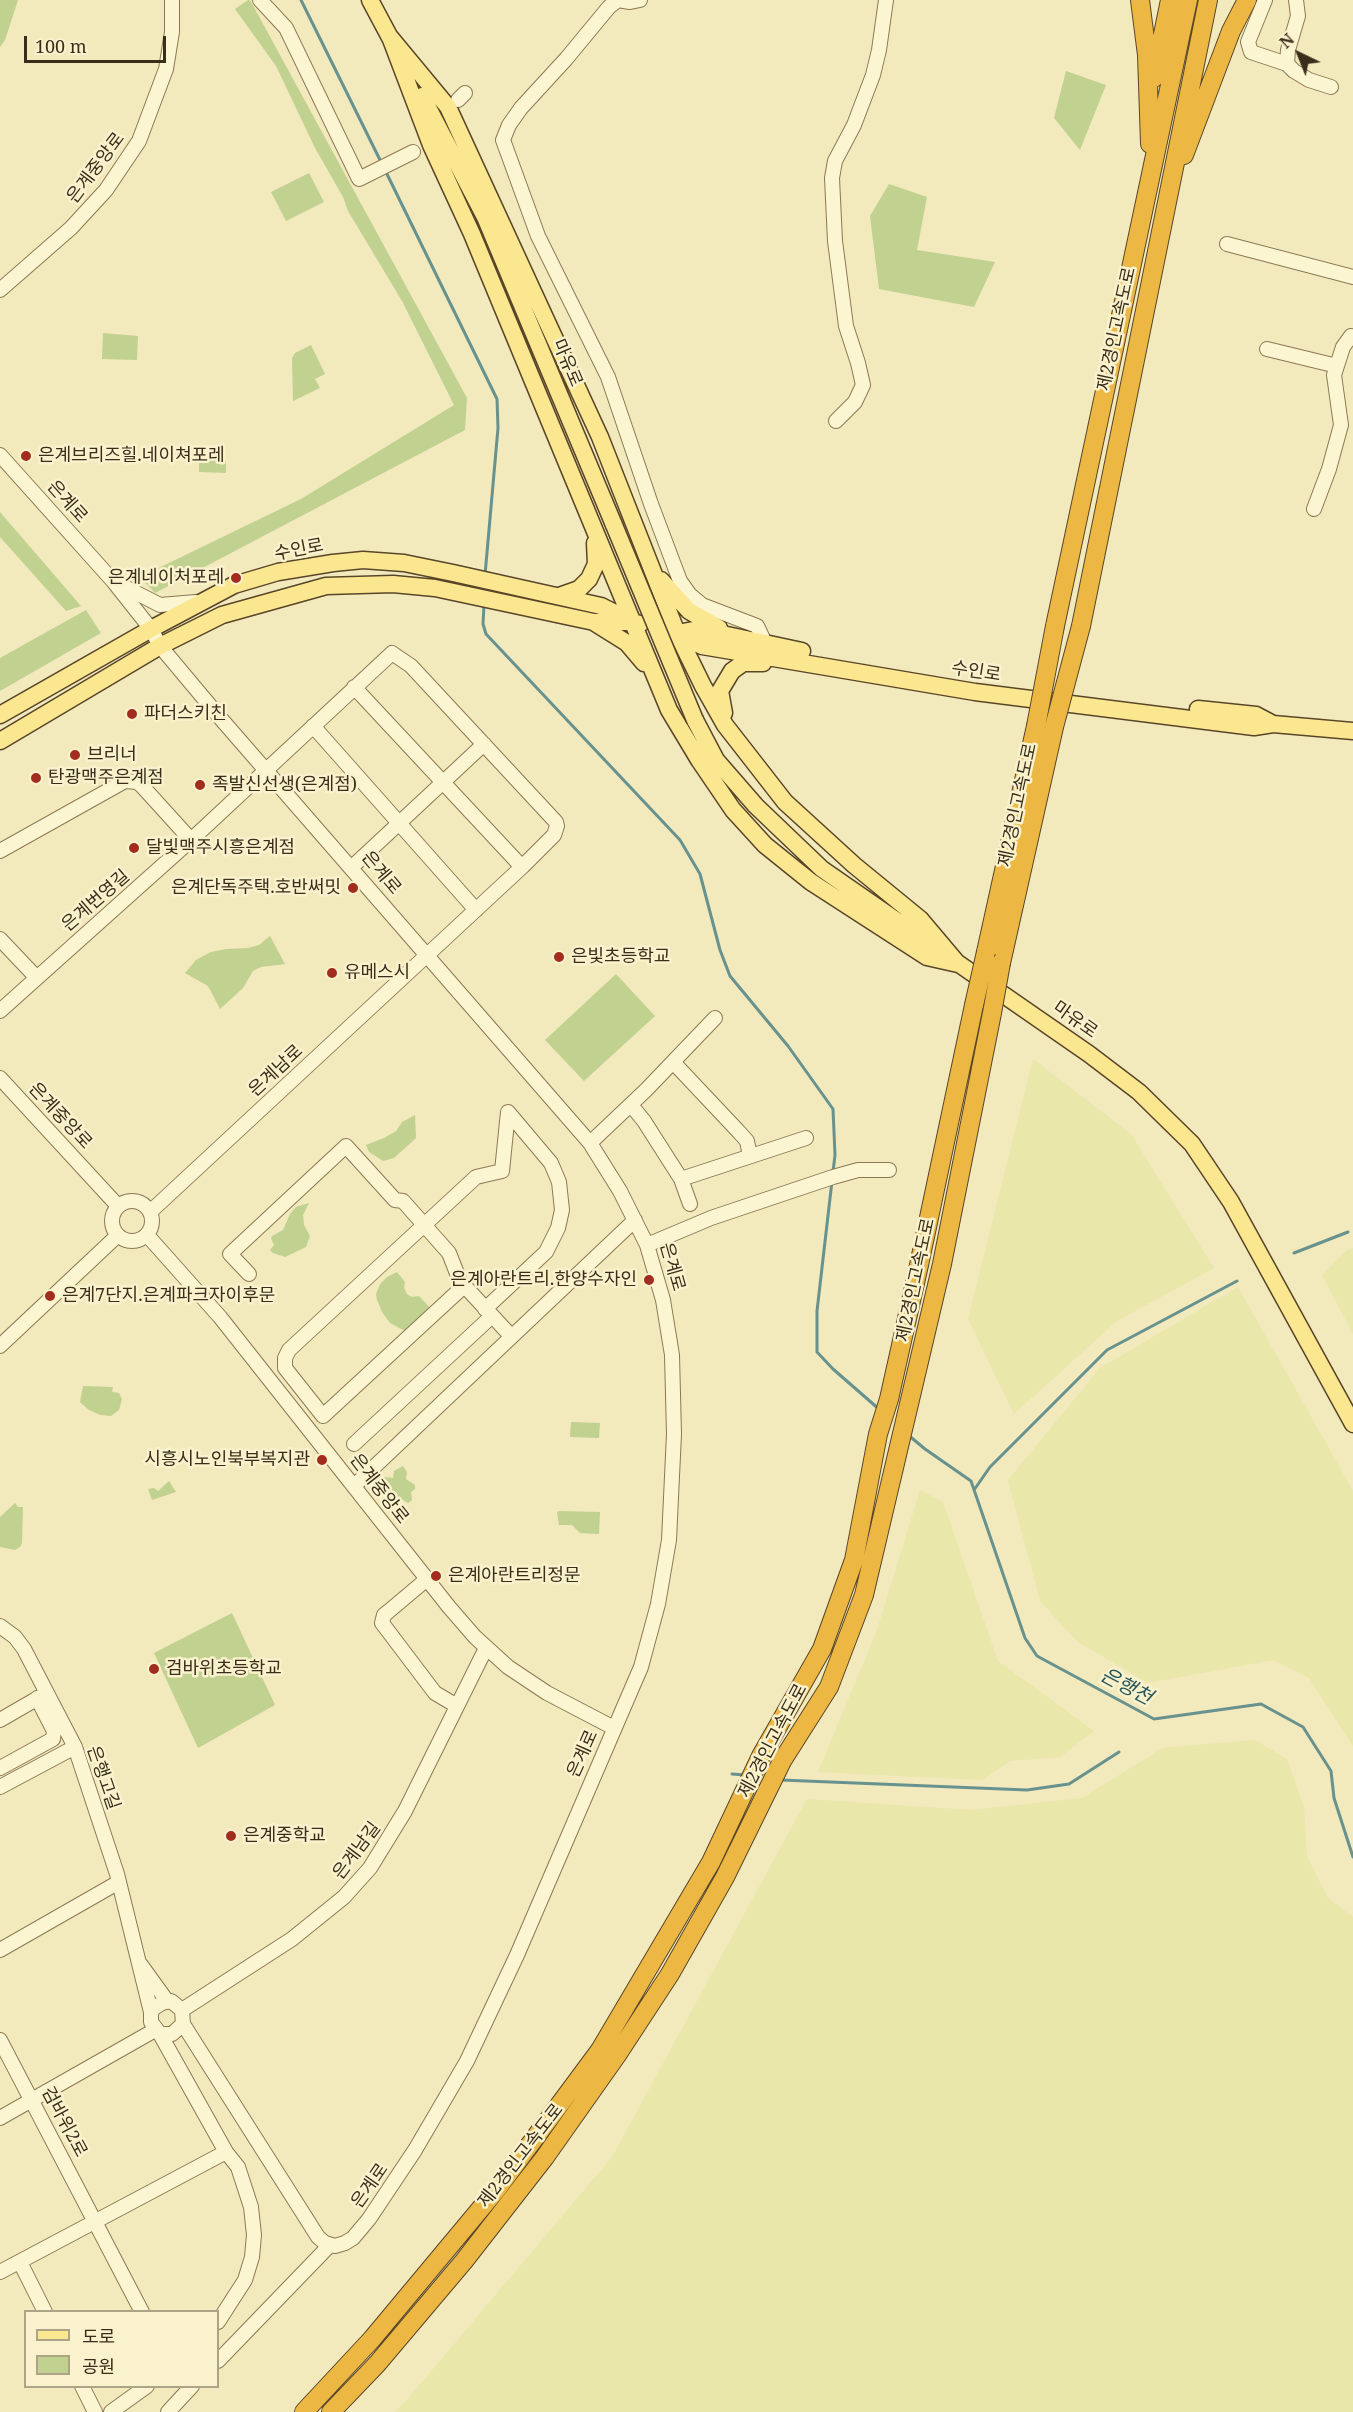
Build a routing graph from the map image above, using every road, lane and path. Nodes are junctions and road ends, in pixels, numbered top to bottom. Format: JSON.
{"nodes":[{"id":1,"x":172,"y":0,"type":"edge"},
{"id":2,"x":260,"y":0,"type":"edge"},
{"id":3,"x":370,"y":0,"type":"edge"},
{"id":4,"x":640,"y":0,"type":"edge"},
{"id":5,"x":886,"y":0,"type":"edge"},
{"id":6,"x":1140,"y":0,"type":"edge"},
{"id":7,"x":1170,"y":0,"type":"edge"},
{"id":8,"x":1188,"y":0,"type":"edge"},
{"id":9,"x":1208,"y":0,"type":"edge"},
{"id":10,"x":1247,"y":0,"type":"edge"},
{"id":11,"x":1265,"y":0,"type":"edge"},
{"id":12,"x":1296,"y":0,"type":"edge"},
{"id":13,"x":390,"y":37,"type":"junction"},
{"id":14,"x":1287,"y":64,"type":"junction"},
{"id":15,"x":1331,"y":87,"type":"dead end"},
{"id":16,"x":1148,"y":109,"type":"junction"},
{"id":17,"x":413,"y":152,"type":"dead end"},
{"id":18,"x":1151,"y":166,"type":"junction"},
{"id":19,"x":1165,"y":204,"type":"junction"},
{"id":20,"x":1227,"y":244,"type":"dead end"},
{"id":21,"x":1353,"y":277,"type":"edge"},
{"id":22,"x":0,"y":290,"type":"edge"},
{"id":23,"x":1351,"y":336,"type":"dead end"},
{"id":24,"x":1267,"y":349,"type":"dead end"},
{"id":25,"x":1337,"y":366,"type":"junction"},
{"id":26,"x":836,"y":421,"type":"dead end"},
{"id":27,"x":0,"y":455,"type":"edge"},
{"id":28,"x":1314,"y":509,"type":"dead end"},
{"id":29,"x":595,"y":530,"type":"junction"},
{"id":30,"x":654,"y":571,"type":"junction"},
{"id":31,"x":114,"y":581,"type":"junction"},
{"id":32,"x":558,"y":596,"type":"junction"},
{"id":33,"x":198,"y":602,"type":"junction"},
{"id":34,"x":594,"y":622,"type":"junction"},
{"id":35,"x":632,"y":622,"type":"junction"},
{"id":36,"x":151,"y":628,"type":"junction"},
{"id":37,"x":677,"y":633,"type":"junction"},
{"id":38,"x":736,"y":637,"type":"junction"},
{"id":39,"x":765,"y":644,"type":"junction"},
{"id":40,"x":160,"y":646,"type":"junction"},
{"id":41,"x":804,"y":663,"type":"junction"},
{"id":42,"x":354,"y":687,"type":"junction"},
{"id":43,"x":661,"y":691,"type":"junction"},
{"id":44,"x":0,"y":715,"type":"edge"},
{"id":45,"x":1273,"y":724,"type":"junction"},
{"id":46,"x":313,"y":726,"type":"junction"},
{"id":47,"x":726,"y":726,"type":"junction"},
{"id":48,"x":1045,"y":726,"type":"junction"},
{"id":49,"x":1353,"y":732,"type":"edge"},
{"id":50,"x":0,"y":741,"type":"edge"},
{"id":51,"x":483,"y":744,"type":"junction"},
{"id":52,"x":266,"y":770,"type":"junction"},
{"id":53,"x":442,"y":782,"type":"junction"},
{"id":54,"x":400,"y":822,"type":"junction"},
{"id":55,"x":192,"y":840,"type":"junction"},
{"id":56,"x":0,"y":851,"type":"edge"},
{"id":57,"x":352,"y":867,"type":"junction"},
{"id":58,"x":522,"y":867,"type":"junction"},
{"id":59,"x":476,"y":910,"type":"junction"},
{"id":60,"x":0,"y":939,"type":"edge"},
{"id":61,"x":425,"y":955,"type":"junction"},
{"id":62,"x":958,"y":964,"type":"junction"},
{"id":63,"x":36,"y":977,"type":"junction"},
{"id":64,"x":0,"y":1011,"type":"edge"},
{"id":65,"x":715,"y":1018,"type":"dead end"},
{"id":66,"x":673,"y":1062,"type":"junction"},
{"id":67,"x":0,"y":1078,"type":"edge"},
{"id":68,"x":631,"y":1105,"type":"junction"},
{"id":69,"x":806,"y":1138,"type":"dead end"},
{"id":70,"x":590,"y":1143,"type":"junction"},
{"id":71,"x":750,"y":1156,"type":"junction"},
{"id":72,"x":889,"y":1170,"type":"dead end"},
{"id":73,"x":681,"y":1179,"type":"junction"},
{"id":74,"x":690,"y":1204,"type":"dead end"},
{"id":75,"x":118,"y":1206,"type":"junction"},
{"id":76,"x":150,"y":1212,"type":"junction"},
{"id":77,"x":635,"y":1220,"type":"junction"},
{"id":78,"x":424,"y":1226,"type":"junction"},
{"id":79,"x":147,"y":1235,"type":"junction"},
{"id":80,"x":117,"y":1236,"type":"junction"},
{"id":81,"x":647,"y":1245,"type":"junction"},
{"id":82,"x":249,"y":1274,"type":"dead end"},
{"id":83,"x":464,"y":1286,"type":"junction"},
{"id":84,"x":488,"y":1312,"type":"junction"},
{"id":85,"x":511,"y":1336,"type":"junction"},
{"id":86,"x":0,"y":1346,"type":"edge"},
{"id":87,"x":1353,"y":1424,"type":"edge"},
{"id":88,"x":354,"y":1444,"type":"dead end"},
{"id":89,"x":354,"y":1486,"type":"junction"},
{"id":90,"x":427,"y":1580,"type":"junction"},
{"id":91,"x":0,"y":1627,"type":"edge"},
{"id":92,"x":486,"y":1648,"type":"junction"},
{"id":93,"x":42,"y":1696,"type":"junction"},
{"id":94,"x":458,"y":1706,"type":"junction"},
{"id":95,"x":0,"y":1720,"type":"edge"},
{"id":96,"x":614,"y":1728,"type":"junction"},
{"id":97,"x":75,"y":1747,"type":"junction"},
{"id":98,"x":0,"y":1768,"type":"edge"},
{"id":99,"x":0,"y":1787,"type":"edge"},
{"id":100,"x":118,"y":1882,"type":"junction"},
{"id":101,"x":0,"y":1950,"type":"edge"},
{"id":102,"x":136,"y":1958,"type":"junction"},
{"id":103,"x":167,"y":2001,"type":"junction"},
{"id":104,"x":151,"y":2012,"type":"junction"},
{"id":105,"x":182,"y":2017,"type":"junction"},
{"id":106,"x":158,"y":2032,"type":"junction"},
{"id":107,"x":0,"y":2040,"type":"edge"},
{"id":108,"x":32,"y":2100,"type":"junction"},
{"id":109,"x":0,"y":2118,"type":"edge"},
{"id":110,"x":226,"y":2151,"type":"junction"},
{"id":111,"x":96,"y":2221,"type":"junction"},
{"id":112,"x":330,"y":2245,"type":"junction"},
{"id":113,"x":20,"y":2262,"type":"junction"},
{"id":114,"x":0,"y":2272,"type":"edge"},
{"id":115,"x":44,"y":2310,"type":"edge"},
{"id":116,"x":141,"y":2310,"type":"edge"},
{"id":117,"x":219,"y":2320,"type":"edge"},
{"id":118,"x":219,"y":2360,"type":"edge"},
{"id":119,"x":83,"y":2388,"type":"edge"},
{"id":120,"x":144,"y":2388,"type":"edge"},
{"id":121,"x":190,"y":2388,"type":"edge"},
{"id":122,"x":95,"y":2412,"type":"edge"},
{"id":123,"x":111,"y":2412,"type":"edge"},
{"id":124,"x":168,"y":2412,"type":"edge"},
{"id":125,"x":304,"y":2412,"type":"edge"},
{"id":126,"x":331,"y":2412,"type":"edge"}],
"edges":[{"from":1,"to":22,"type":"street","name":"은계중앙로"},
{"from":2,"to":17,"type":"street"},
{"from":3,"to":13,"type":"main road"},
{"from":4,"to":39,"type":"street"},
{"from":5,"to":26,"type":"street"},
{"from":6,"to":16,"type":"highway"},
{"from":7,"to":16,"type":"highway"},
{"from":8,"to":18,"type":"highway","name":"제2경인고속도로"},
{"from":9,"to":19,"type":"highway","name":"제2경인고속도로"},
{"from":10,"to":19,"type":"highway"},
{"from":11,"to":14,"type":"street"},
{"from":12,"to":14,"type":"street"},
{"from":13,"to":29,"type":"main road"},
{"from":13,"to":30,"type":"main road"},
{"from":13,"to":62,"type":"main road","name":"마유로","bridge":true},
{"from":14,"to":15,"type":"street"},
{"from":16,"to":18,"type":"highway"},
{"from":18,"to":48,"type":"highway","name":"제2경인고속도로","bridge":true},
{"from":19,"to":48,"type":"highway","name":"제2경인고속도로","bridge":true},
{"from":20,"to":21,"type":"street"},
{"from":23,"to":25,"type":"street"},
{"from":24,"to":25,"type":"street"},
{"from":25,"to":28,"type":"street"},
{"from":27,"to":31,"type":"street","name":"은계로"},
{"from":29,"to":32,"type":"main road"},
{"from":29,"to":35,"type":"main road"},
{"from":30,"to":37,"type":"main road"},
{"from":30,"to":38,"type":"main road"},
{"from":31,"to":33,"type":"street"},
{"from":31,"to":36,"type":"street","name":"은계로"},
{"from":32,"to":33,"type":"main road","name":"수인로"},
{"from":32,"to":35,"type":"main road","name":"수인로"},
{"from":33,"to":36,"type":"main road","name":"수인로"},
{"from":34,"to":35,"type":"main road","name":"수인로"},
{"from":34,"to":40,"type":"main road","name":"수인로"},
{"from":34,"to":43,"type":"main road"},
{"from":35,"to":37,"type":"main road","name":"수인로"},
{"from":35,"to":43,"type":"main road"},
{"from":36,"to":40,"type":"street","name":"은계로"},
{"from":36,"to":44,"type":"main road","name":"수인로"},
{"from":37,"to":38,"type":"main road","name":"수인로"},
{"from":37,"to":41,"type":"main road","name":"수인로"},
{"from":37,"to":47,"type":"main road"},
{"from":38,"to":39,"type":"main road","name":"수인로"},
{"from":39,"to":45,"type":"main road","name":"수인로"},
{"from":40,"to":50,"type":"main road","name":"수인로"},
{"from":40,"to":52,"type":"street","name":"은계로"},
{"from":41,"to":45,"type":"main road","name":"수인로"},
{"from":41,"to":47,"type":"main road"},
{"from":42,"to":46,"type":"street","name":"은계번영길"},
{"from":42,"to":51,"type":"street","name":"은계번영길"},
{"from":42,"to":53,"type":"street"},
{"from":43,"to":62,"type":"main road"},
{"from":45,"to":49,"type":"main road","name":"수인로"},
{"from":46,"to":52,"type":"street","name":"은계번영길"},
{"from":46,"to":54,"type":"street"},
{"from":47,"to":62,"type":"main road"},
{"from":48,"to":125,"type":"highway","name":"제2경인고속도로","bridge":true},
{"from":48,"to":126,"type":"highway","name":"제2경인고속도로","bridge":true},
{"from":51,"to":53,"type":"street"},
{"from":51,"to":58,"type":"street","name":"은계남로"},
{"from":52,"to":55,"type":"street","name":"은계번영길"},
{"from":52,"to":57,"type":"street","name":"은계로"},
{"from":53,"to":54,"type":"street"},
{"from":53,"to":58,"type":"street"},
{"from":54,"to":57,"type":"street"},
{"from":54,"to":59,"type":"street"},
{"from":55,"to":56,"type":"street"},
{"from":55,"to":63,"type":"street","name":"은계번영길"},
{"from":57,"to":61,"type":"street","name":"은계로"},
{"from":58,"to":59,"type":"street","name":"은계남로"},
{"from":59,"to":61,"type":"street","name":"은계남로"},
{"from":60,"to":63,"type":"street"},
{"from":61,"to":70,"type":"street","name":"은계로"},
{"from":61,"to":76,"type":"street","name":"은계남로"},
{"from":62,"to":87,"type":"main road","name":"마유로"},
{"from":63,"to":64,"type":"street","name":"은계번영길"},
{"from":65,"to":66,"type":"street"},
{"from":66,"to":68,"type":"street"},
{"from":66,"to":71,"type":"street"},
{"from":67,"to":75,"type":"street","name":"은계중앙로"},
{"from":68,"to":70,"type":"street"},
{"from":68,"to":73,"type":"street"},
{"from":69,"to":71,"type":"street"},
{"from":70,"to":77,"type":"street","name":"은계로"},
{"from":71,"to":73,"type":"street"},
{"from":72,"to":81,"type":"street"},
{"from":73,"to":74,"type":"street"},
{"from":75,"to":76,"type":"street"},
{"from":75,"to":80,"type":"street"},
{"from":76,"to":79,"type":"street"},
{"from":77,"to":81,"type":"street","name":"은계로"},
{"from":77,"to":85,"type":"street"},
{"from":78,"to":82,"type":"street"},
{"from":78,"to":83,"type":"street"},
{"from":78,"to":83,"type":"street"},
{"from":78,"to":84,"type":"street"},
{"from":79,"to":80,"type":"street"},
{"from":79,"to":89,"type":"street","name":"은계중앙로"},
{"from":80,"to":86,"type":"street"},
{"from":81,"to":96,"type":"street","name":"은계로"},
{"from":83,"to":84,"type":"street"},
{"from":84,"to":85,"type":"street"},
{"from":84,"to":88,"type":"street"},
{"from":85,"to":89,"type":"street"},
{"from":89,"to":90,"type":"street","name":"은계중앙로"},
{"from":90,"to":92,"type":"street","name":"은계중앙로"},
{"from":90,"to":94,"type":"street"},
{"from":91,"to":93,"type":"street","name":"은행고길"},
{"from":92,"to":94,"type":"street","name":"은계남길"},
{"from":92,"to":96,"type":"street","name":"은계중앙로"},
{"from":93,"to":95,"type":"street"},
{"from":93,"to":97,"type":"street","name":"은행고길"},
{"from":93,"to":98,"type":"street"},
{"from":94,"to":105,"type":"street","name":"은계남길"},
{"from":96,"to":112,"type":"street","name":"은계로"},
{"from":97,"to":99,"type":"street"},
{"from":97,"to":100,"type":"street","name":"은행고길"},
{"from":100,"to":101,"type":"street"},
{"from":100,"to":102,"type":"street","name":"은행고길"},
{"from":102,"to":103,"type":"street","name":"은행고길"},
{"from":102,"to":104,"type":"street","name":"은행고길"},
{"from":103,"to":104,"type":"street"},
{"from":103,"to":105,"type":"street","name":"은행고길"},
{"from":104,"to":106,"type":"street","name":"은행고길"},
{"from":105,"to":106,"type":"street"},
{"from":105,"to":112,"type":"street"},
{"from":106,"to":108,"type":"street"},
{"from":106,"to":110,"type":"street","name":"은행고길"},
{"from":107,"to":108,"type":"street","name":"검바위2로"},
{"from":108,"to":109,"type":"street"},
{"from":108,"to":111,"type":"street","name":"검바위2로"},
{"from":110,"to":111,"type":"street"},
{"from":110,"to":117,"type":"street","name":"은행고길"},
{"from":111,"to":113,"type":"street"},
{"from":111,"to":116,"type":"street","name":"검바위2로"},
{"from":112,"to":118,"type":"street"},
{"from":113,"to":114,"type":"street"},
{"from":113,"to":115,"type":"street"},
{"from":119,"to":122,"type":"street"},
{"from":120,"to":123,"type":"street"},
{"from":121,"to":124,"type":"street"}]}
